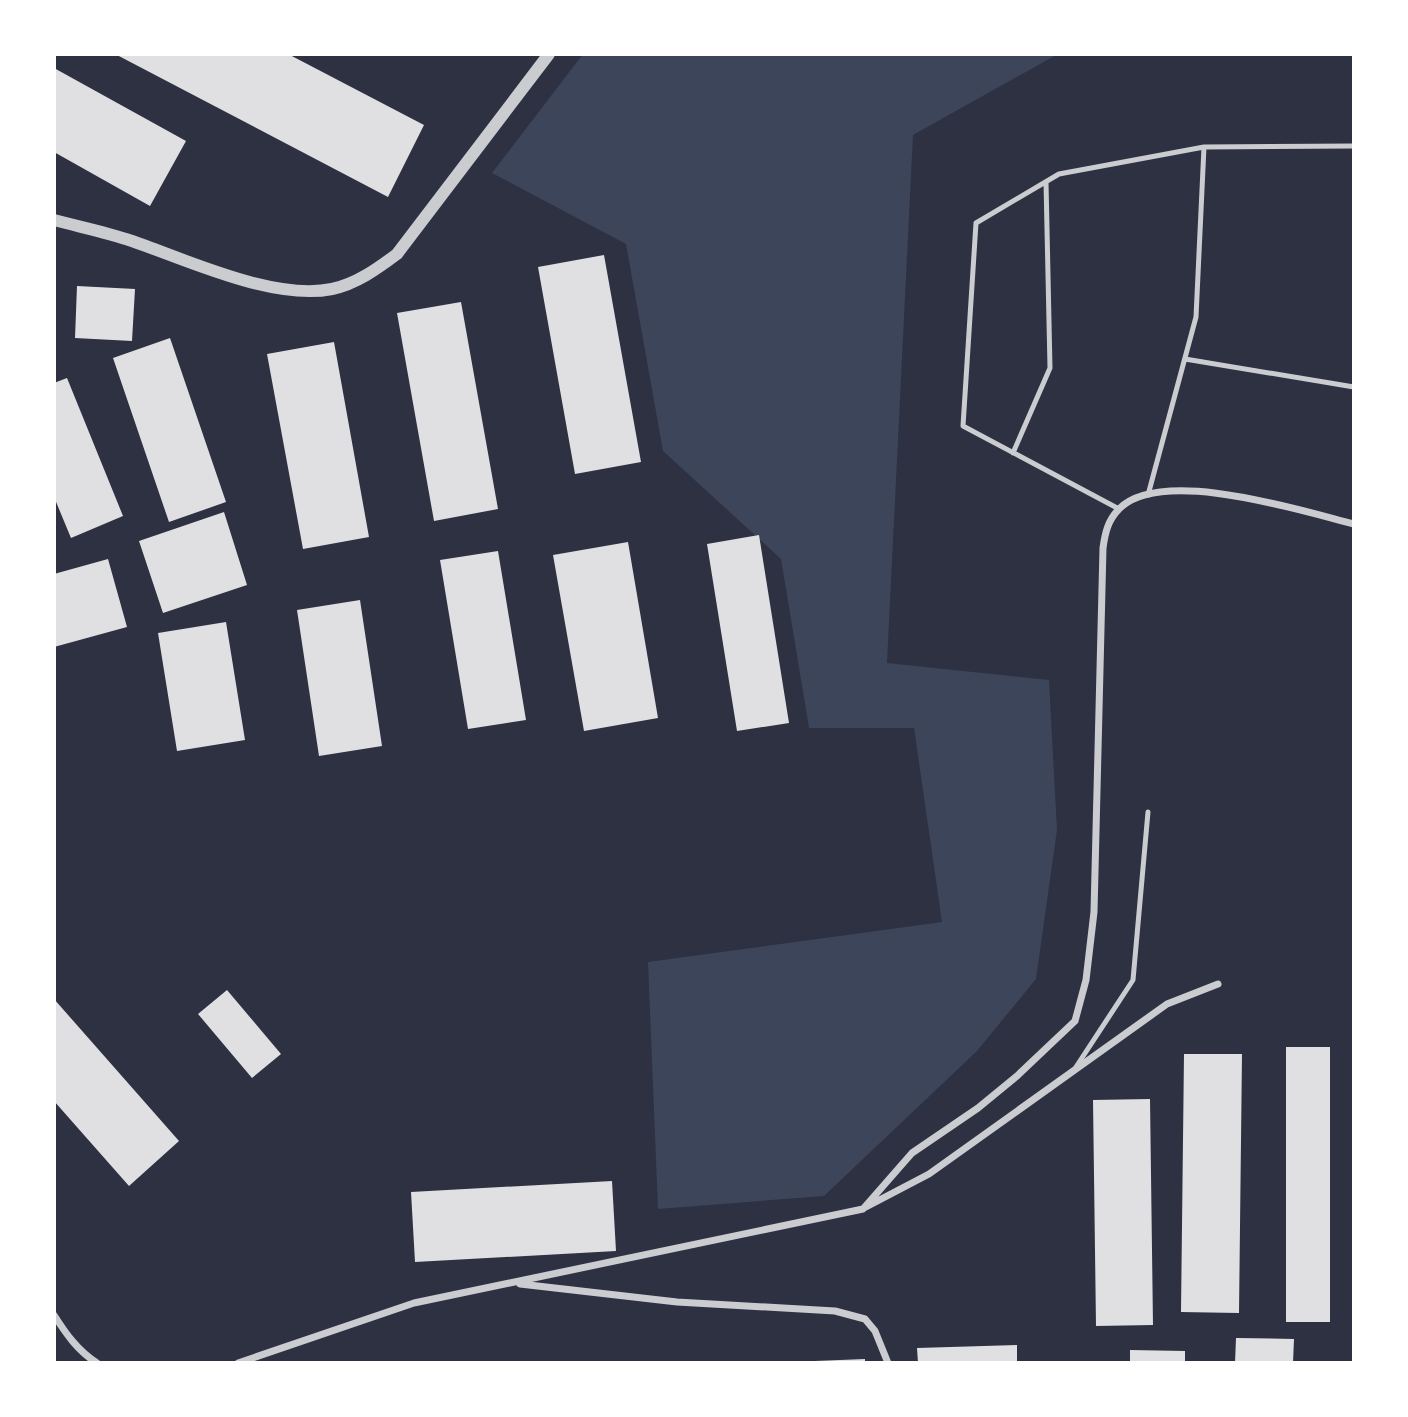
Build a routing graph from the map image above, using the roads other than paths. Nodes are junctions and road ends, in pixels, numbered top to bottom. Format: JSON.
{"nodes":[{"id":1,"x":549,"y":54,"type":"edge"},
{"id":2,"x":1354,"y":146,"type":"edge"},
{"id":3,"x":1204,"y":148,"type":"junction"},
{"id":4,"x":1046,"y":182,"type":"junction"},
{"id":5,"x":54,"y":220,"type":"edge"},
{"id":6,"x":1185,"y":359,"type":"junction"},
{"id":7,"x":1354,"y":387,"type":"edge"},
{"id":8,"x":1013,"y":453,"type":"junction"},
{"id":9,"x":1148,"y":495,"type":"junction"},
{"id":10,"x":1119,"y":509,"type":"junction"},
{"id":11,"x":1354,"y":524,"type":"edge"},
{"id":12,"x":1148,"y":812,"type":"dead end"},
{"id":13,"x":1218,"y":984,"type":"dead end"},
{"id":14,"x":1074,"y":1070,"type":"junction"},
{"id":15,"x":863,"y":1209,"type":"junction"},
{"id":16,"x":512,"y":1283,"type":"junction"},
{"id":17,"x":54,"y":1315,"type":"edge"},
{"id":18,"x":97,"y":1363,"type":"edge"},
{"id":19,"x":238,"y":1363,"type":"edge"},
{"id":20,"x":888,"y":1363,"type":"edge"}],
"edges":[{"from":1,"to":5,"type":"street"},
{"from":2,"to":3,"type":"lane"},
{"from":3,"to":4,"type":"lane"},
{"from":3,"to":6,"type":"lane"},
{"from":4,"to":8,"type":"lane"},
{"from":4,"to":8,"type":"lane"},
{"from":6,"to":7,"type":"lane"},
{"from":6,"to":9,"type":"lane"},
{"from":8,"to":10,"type":"lane"},
{"from":9,"to":10,"type":"street"},
{"from":9,"to":11,"type":"street"},
{"from":10,"to":15,"type":"street"},
{"from":12,"to":14,"type":"lane"},
{"from":13,"to":14,"type":"street"},
{"from":14,"to":15,"type":"street"},
{"from":15,"to":16,"type":"street"},
{"from":16,"to":19,"type":"street"},
{"from":16,"to":20,"type":"street"},
{"from":17,"to":18,"type":"street"}]}
